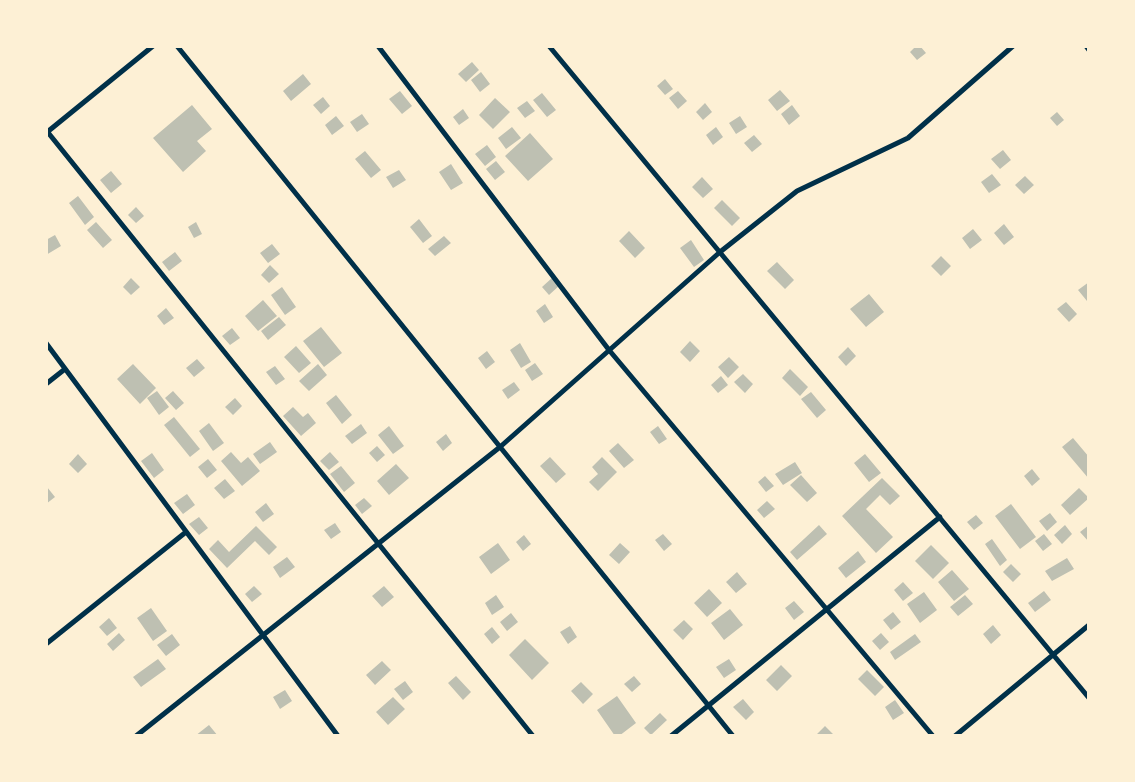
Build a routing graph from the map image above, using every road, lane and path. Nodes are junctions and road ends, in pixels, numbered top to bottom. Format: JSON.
{"nodes":[{"id":1,"x":153,"y":46,"type":"edge"},
{"id":2,"x":177,"y":46,"type":"edge"},
{"id":3,"x":378,"y":46,"type":"edge"},
{"id":4,"x":549,"y":46,"type":"edge"},
{"id":5,"x":1013,"y":46,"type":"edge"},
{"id":6,"x":1086,"y":46,"type":"edge"},
{"id":7,"x":1089,"y":50,"type":"edge"},
{"id":8,"x":47,"y":132,"type":"edge"},
{"id":9,"x":720,"y":252,"type":"junction"},
{"id":10,"x":46,"y":343,"type":"edge"},
{"id":11,"x":609,"y":350,"type":"junction"},
{"id":12,"x":66,"y":369,"type":"junction"},
{"id":13,"x":46,"y":384,"type":"edge"},
{"id":14,"x":500,"y":447,"type":"junction"},
{"id":15,"x":940,"y":517,"type":"junction"},
{"id":16,"x":186,"y":532,"type":"junction"},
{"id":17,"x":378,"y":543,"type":"junction"},
{"id":18,"x":827,"y":609,"type":"junction"},
{"id":19,"x":1089,"y":625,"type":"edge"},
{"id":20,"x":262,"y":635,"type":"junction"},
{"id":21,"x":46,"y":644,"type":"edge"},
{"id":22,"x":1054,"y":654,"type":"junction"},
{"id":23,"x":1089,"y":698,"type":"edge"},
{"id":24,"x":708,"y":706,"type":"junction"},
{"id":25,"x":136,"y":736,"type":"edge"},
{"id":26,"x":338,"y":736,"type":"edge"},
{"id":27,"x":533,"y":736,"type":"edge"},
{"id":28,"x":670,"y":736,"type":"edge"},
{"id":29,"x":733,"y":736,"type":"edge"},
{"id":30,"x":934,"y":736,"type":"edge"},
{"id":31,"x":955,"y":736,"type":"edge"}],
"edges":[{"from":1,"to":8,"type":"street"},
{"from":2,"to":14,"type":"street"},
{"from":3,"to":11,"type":"street"},
{"from":4,"to":9,"type":"street"},
{"from":5,"to":9,"type":"street"},
{"from":6,"to":7,"type":"street"},
{"from":8,"to":17,"type":"street"},
{"from":9,"to":11,"type":"street"},
{"from":9,"to":15,"type":"street"},
{"from":10,"to":12,"type":"street"},
{"from":11,"to":14,"type":"street"},
{"from":11,"to":18,"type":"street"},
{"from":12,"to":13,"type":"street"},
{"from":12,"to":16,"type":"street"},
{"from":14,"to":17,"type":"street"},
{"from":14,"to":24,"type":"street"},
{"from":15,"to":18,"type":"street"},
{"from":15,"to":22,"type":"street"},
{"from":16,"to":20,"type":"street"},
{"from":16,"to":21,"type":"street"},
{"from":17,"to":20,"type":"street"},
{"from":17,"to":27,"type":"street"},
{"from":18,"to":24,"type":"street"},
{"from":18,"to":30,"type":"street"},
{"from":19,"to":22,"type":"street"},
{"from":20,"to":25,"type":"street"},
{"from":20,"to":26,"type":"street"},
{"from":22,"to":23,"type":"street"},
{"from":22,"to":31,"type":"street"},
{"from":24,"to":28,"type":"street"},
{"from":24,"to":29,"type":"street"}]}
